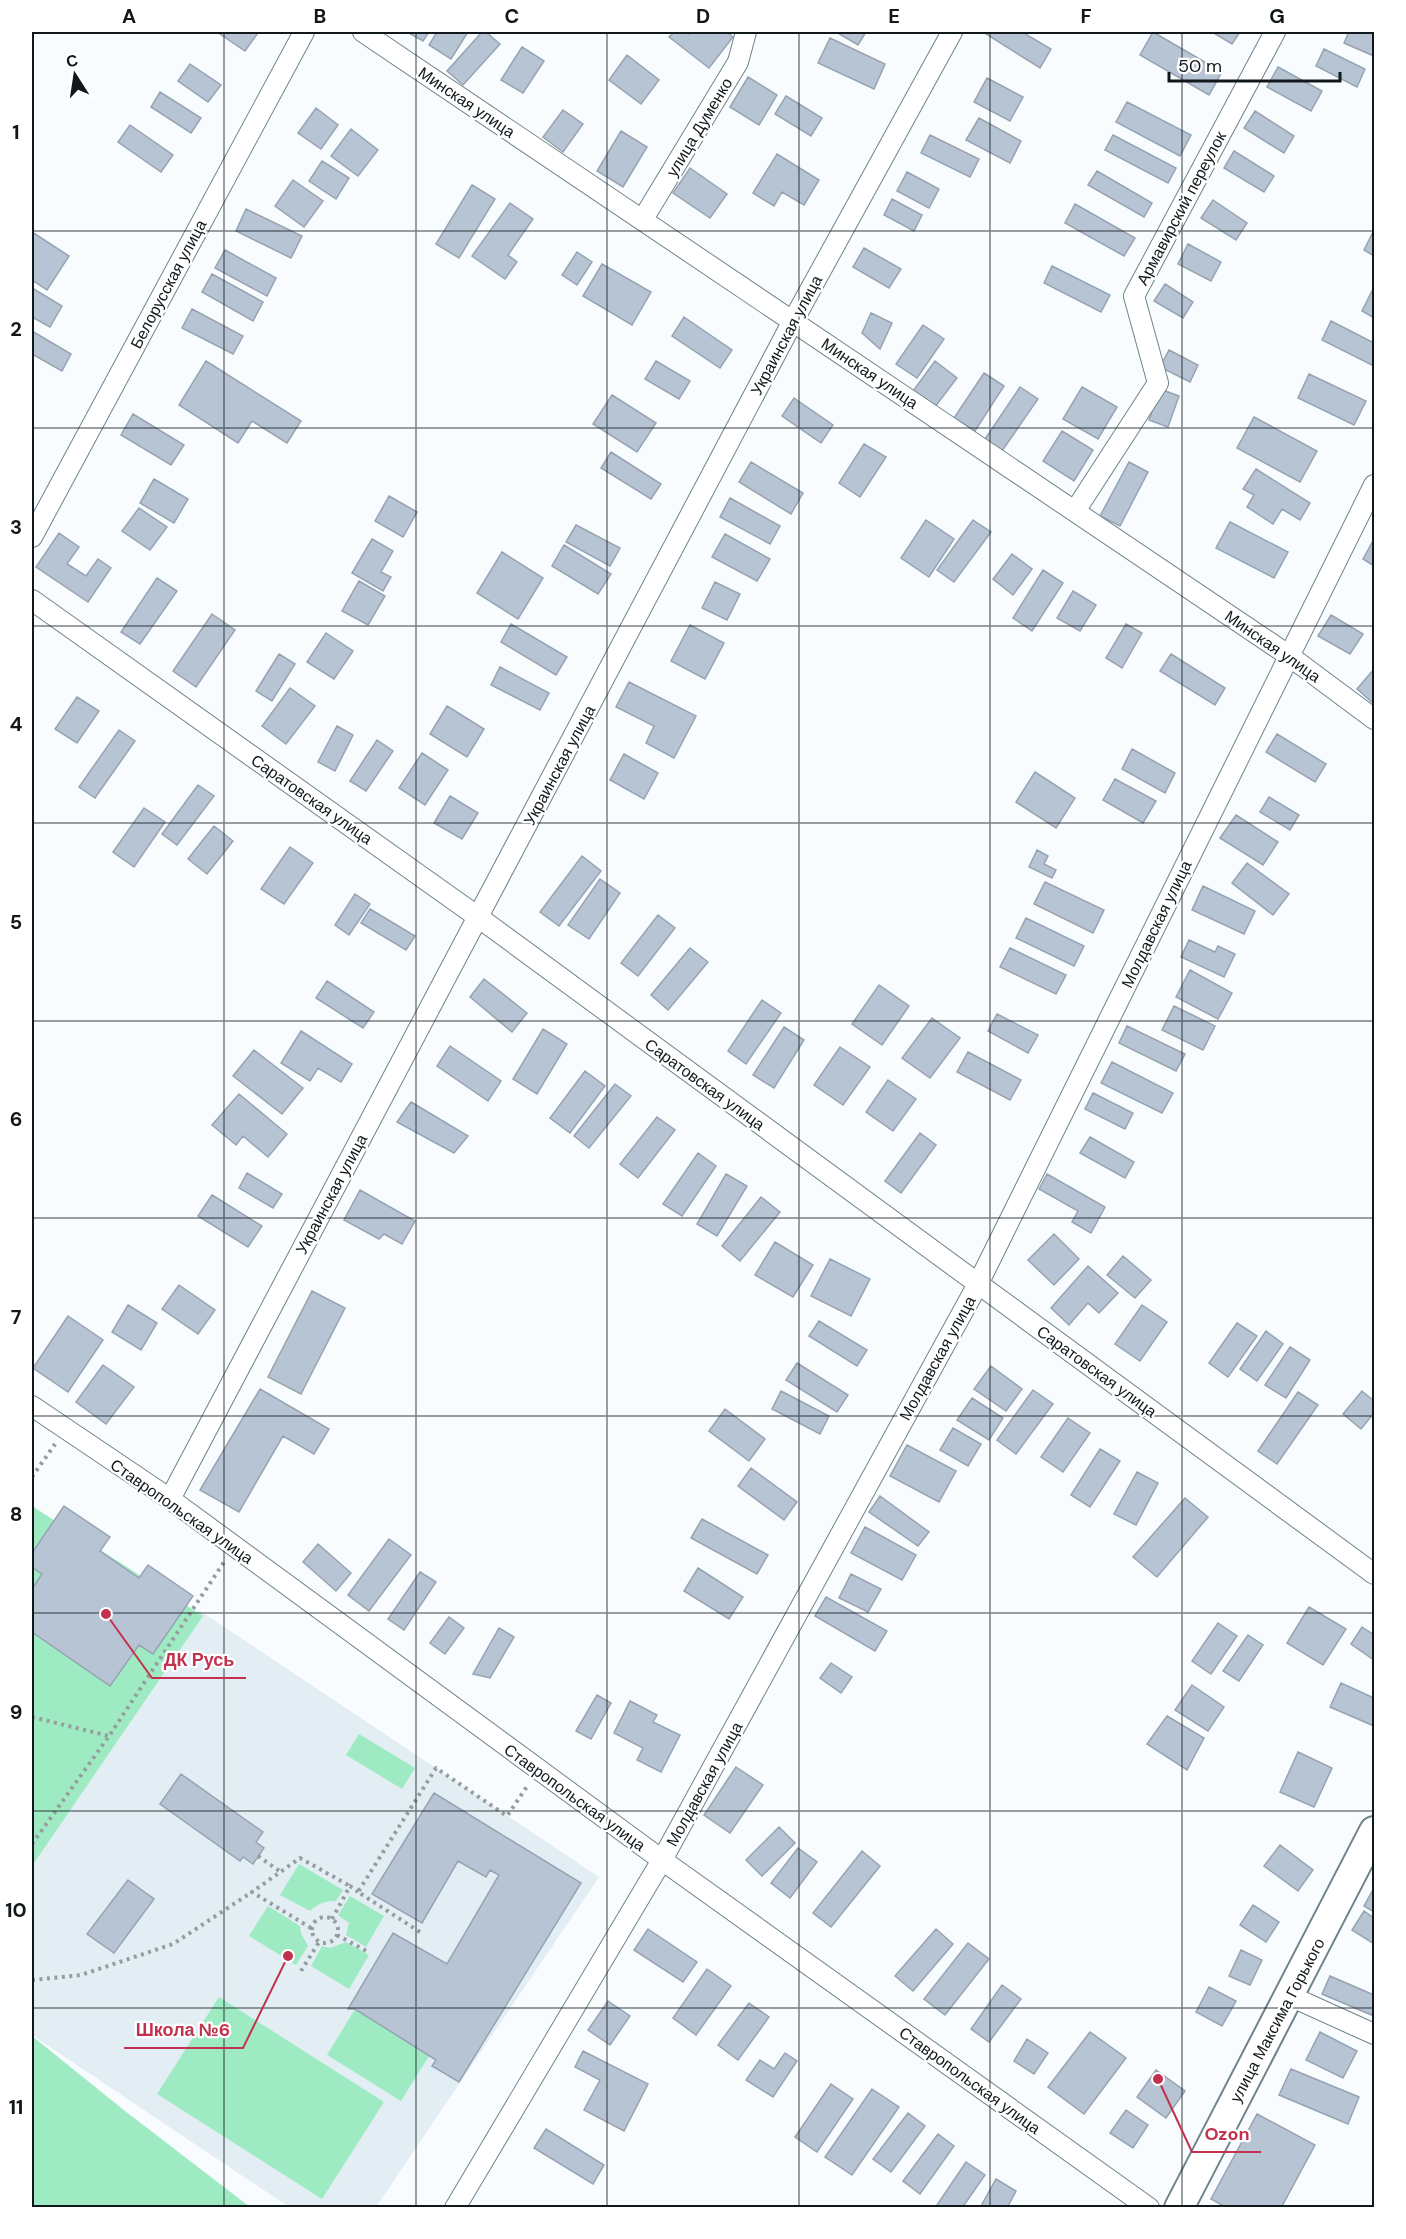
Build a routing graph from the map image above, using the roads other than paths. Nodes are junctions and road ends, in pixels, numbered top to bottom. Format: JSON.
{"nodes":[{"id":1,"x":304,"y":32,"type":"edge"},
{"id":2,"x":363,"y":32,"type":"edge"},
{"id":3,"x":746,"y":32,"type":"edge"},
{"id":4,"x":951,"y":32,"type":"edge"},
{"id":5,"x":1275,"y":32,"type":"edge"},
{"id":6,"x":643,"y":219,"type":"junction"},
{"id":7,"x":793,"y":321,"type":"junction"},
{"id":8,"x":1374,"y":485,"type":"edge"},
{"id":9,"x":1075,"y":511,"type":"junction"},
{"id":10,"x":32,"y":537,"type":"edge"},
{"id":11,"x":32,"y":600,"type":"edge"},
{"id":12,"x":1288,"y":655,"type":"junction"},
{"id":13,"x":1374,"y":719,"type":"edge"},
{"id":14,"x":478,"y":917,"type":"junction"},
{"id":15,"x":978,"y":1284,"type":"junction"},
{"id":16,"x":32,"y":1406,"type":"edge"},
{"id":17,"x":170,"y":1499,"type":"junction"},
{"id":18,"x":1374,"y":1574,"type":"edge"},
{"id":19,"x":1374,"y":1831,"type":"edge"},
{"id":20,"x":662,"y":1860,"type":"junction"},
{"id":21,"x":1290,"y":1996,"type":"junction"},
{"id":22,"x":1374,"y":2034,"type":"edge"},
{"id":23,"x":455,"y":2208,"type":"edge"},
{"id":24,"x":1149,"y":2208,"type":"edge"},
{"id":25,"x":1179,"y":2208,"type":"edge"}],
"edges":[{"from":1,"to":10,"type":"street","name":"Белорусская улица"},
{"from":2,"to":6,"type":"street","name":"Минская улица"},
{"from":3,"to":6,"type":"street","name":"улица Думенко"},
{"from":4,"to":7,"type":"street","name":"Украинская улица"},
{"from":5,"to":9,"type":"street","name":"Армавирский переулок"},
{"from":6,"to":7,"type":"street","name":"Минская улица"},
{"from":7,"to":9,"type":"street","name":"Минская улица"},
{"from":7,"to":14,"type":"street","name":"Украинская улица"},
{"from":8,"to":12,"type":"street","name":"Молдавская улица"},
{"from":9,"to":12,"type":"street","name":"Минская улица"},
{"from":11,"to":14,"type":"street","name":"Саратовская улица"},
{"from":12,"to":13,"type":"street","name":"Минская улица"},
{"from":12,"to":15,"type":"street","name":"Молдавская улица"},
{"from":14,"to":15,"type":"street","name":"Саратовская улица"},
{"from":14,"to":17,"type":"street","name":"Украинская улица"},
{"from":15,"to":18,"type":"street","name":"Саратовская улица"},
{"from":15,"to":20,"type":"street","name":"Молдавская улица"},
{"from":16,"to":17,"type":"street","name":"Ставропольская улица"},
{"from":17,"to":20,"type":"street","name":"Ставропольская улица"},
{"from":19,"to":21,"type":"main road","name":"улица Максима Горького"},
{"from":20,"to":23,"type":"street","name":"Молдавская улица"},
{"from":20,"to":24,"type":"street","name":"Ставропольская улица"},
{"from":21,"to":22,"type":"street"},
{"from":21,"to":25,"type":"main road","name":"улица Максима Горького"}]}
